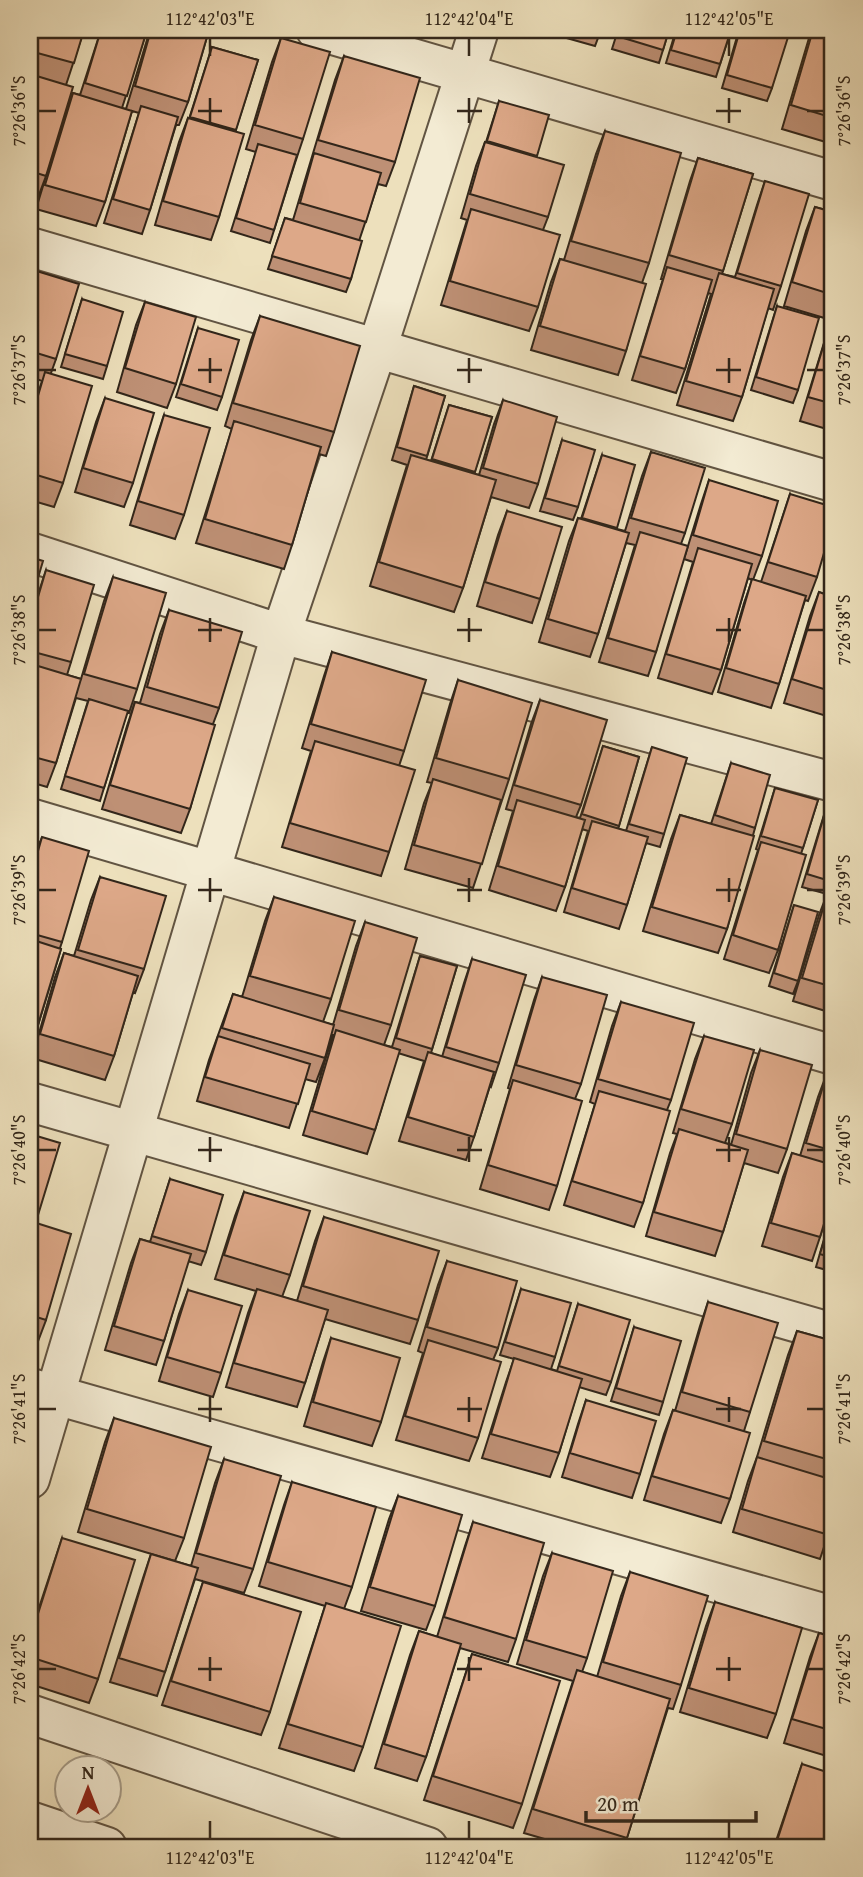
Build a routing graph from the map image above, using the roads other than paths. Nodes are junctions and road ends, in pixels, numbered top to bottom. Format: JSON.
{"nodes":[{"id":1,"x":316,"y":30,"type":"edge"},
{"id":2,"x":479,"y":30,"type":"edge"},
{"id":3,"x":467,"y":72,"type":"junction"},
{"id":4,"x":833,"y":181,"type":"edge"},
{"id":5,"x":30,"y":247,"type":"edge"},
{"id":6,"x":377,"y":349,"type":"junction"},
{"id":7,"x":833,"y":482,"type":"edge"},
{"id":8,"x":30,"y":552,"type":"edge"},
{"id":9,"x":281,"y":634,"type":"junction"},
{"id":10,"x":833,"y":782,"type":"edge"},
{"id":11,"x":30,"y":818,"type":"edge"},
{"id":12,"x":209,"y":871,"type":"junction"},
{"id":13,"x":833,"y":1055,"type":"edge"},
{"id":14,"x":30,"y":1102,"type":"edge"},
{"id":15,"x":131,"y":1131,"type":"junction"},
{"id":16,"x":833,"y":1334,"type":"edge"},
{"id":17,"x":42,"y":1392,"type":"edge"},
{"id":18,"x":30,"y":1479,"type":"edge"},
{"id":19,"x":833,"y":1616,"type":"edge"},
{"id":20,"x":30,"y":1714,"type":"edge"},
{"id":21,"x":30,"y":1821,"type":"edge"},
{"id":22,"x":107,"y":1847,"type":"edge"},
{"id":23,"x":428,"y":1847,"type":"edge"}],
"edges":[{"from":1,"to":3,"type":"street"},
{"from":2,"to":3,"type":"street"},
{"from":3,"to":4,"type":"street"},
{"from":3,"to":6,"type":"street"},
{"from":5,"to":6,"type":"street"},
{"from":6,"to":7,"type":"street"},
{"from":6,"to":9,"type":"street"},
{"from":8,"to":9,"type":"street"},
{"from":9,"to":10,"type":"street"},
{"from":9,"to":12,"type":"street"},
{"from":11,"to":12,"type":"street"},
{"from":12,"to":13,"type":"street"},
{"from":12,"to":15,"type":"street"},
{"from":14,"to":15,"type":"street"},
{"from":15,"to":16,"type":"street"},
{"from":15,"to":17,"type":"street"},
{"from":17,"to":18,"type":"street"},
{"from":17,"to":19,"type":"street"},
{"from":20,"to":23,"type":"street"},
{"from":21,"to":22,"type":"street"}]}
